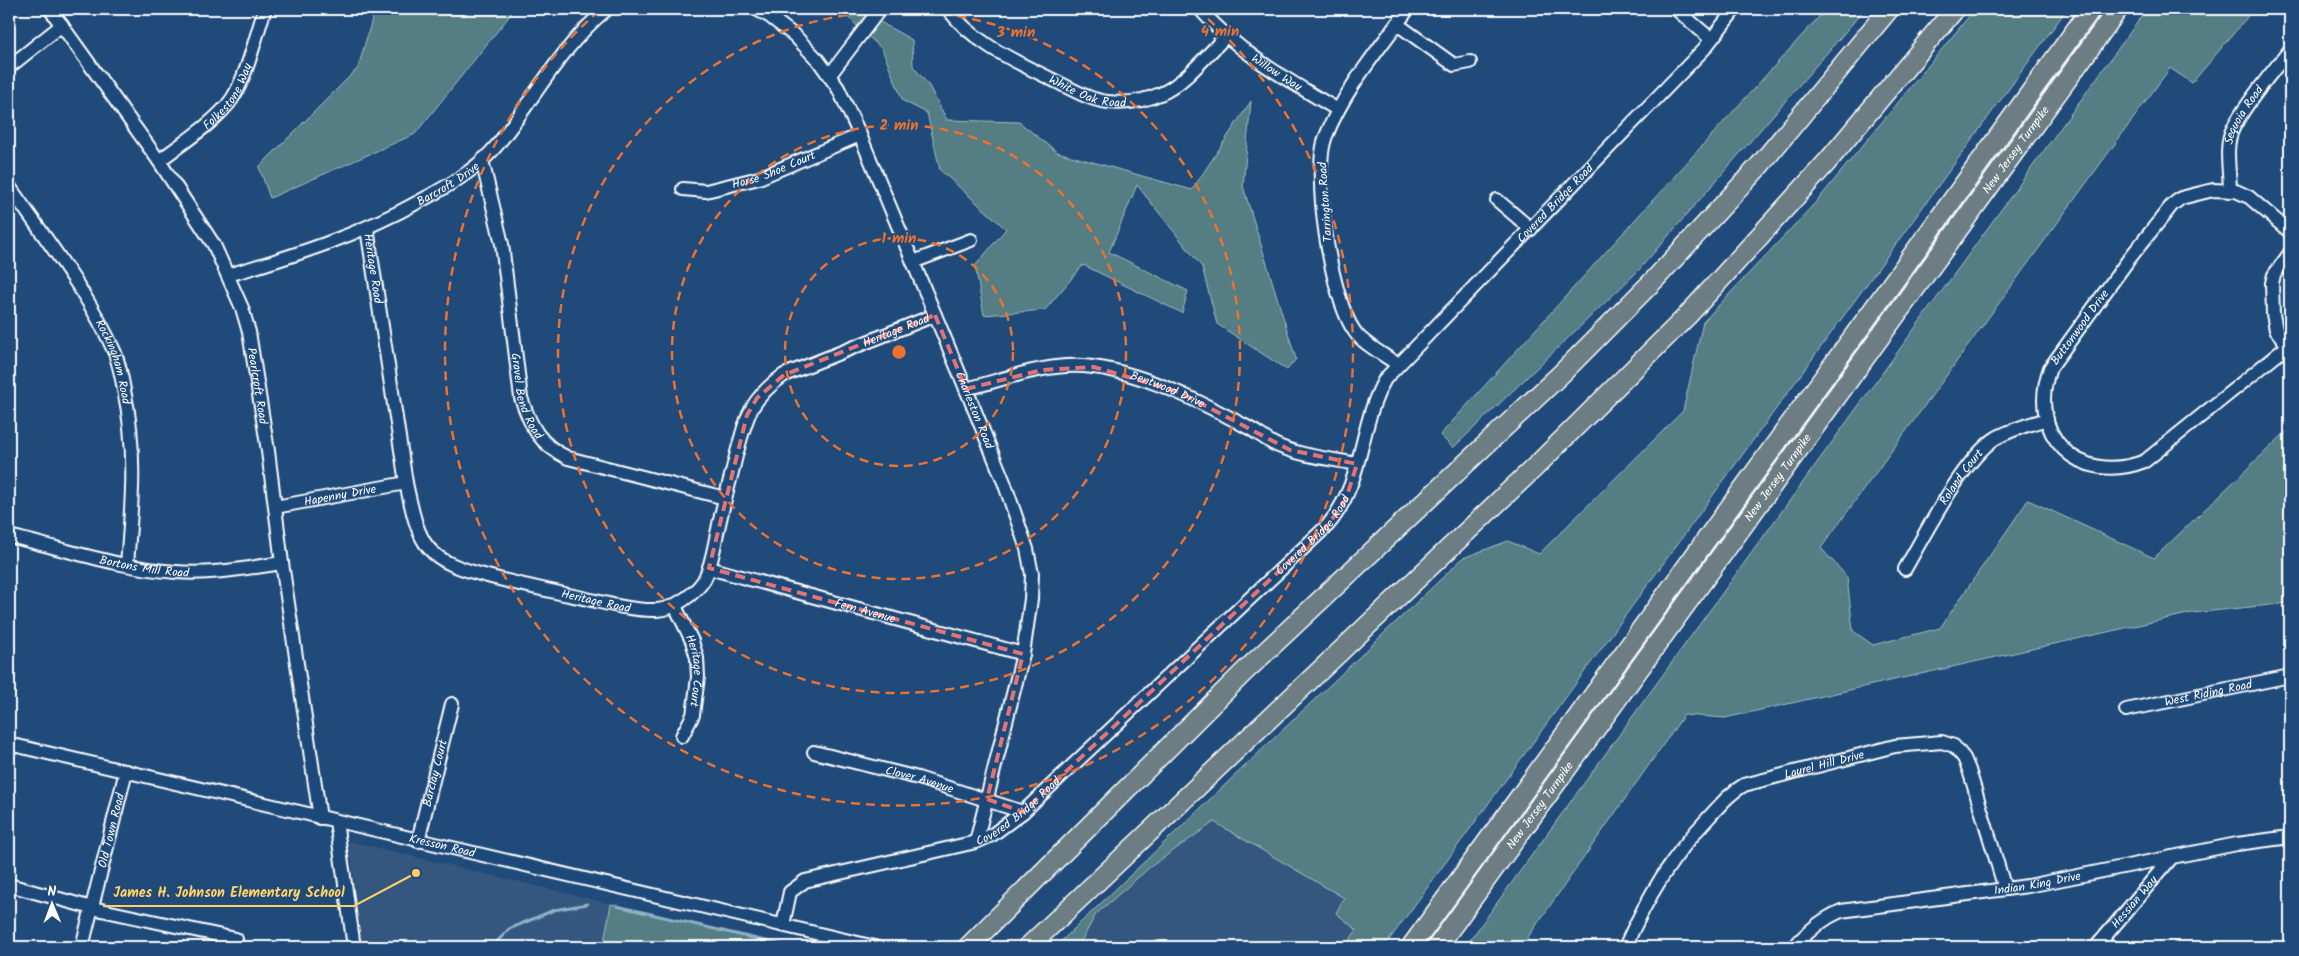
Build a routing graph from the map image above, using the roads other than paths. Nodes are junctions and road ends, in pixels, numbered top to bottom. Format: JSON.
{"nodes":[{"id":1,"x":50,"y":9,"type":"edge"},
{"id":2,"x":265,"y":9,"type":"edge"},
{"id":3,"x":607,"y":9,"type":"edge"},
{"id":4,"x":756,"y":9,"type":"edge"},
{"id":5,"x":880,"y":9,"type":"edge"},
{"id":6,"x":948,"y":9,"type":"edge"},
{"id":7,"x":1200,"y":9,"type":"edge"},
{"id":8,"x":1408,"y":9,"type":"edge"},
{"id":9,"x":1676,"y":9,"type":"edge"},
{"id":10,"x":1735,"y":9,"type":"edge"},
{"id":11,"x":1889,"y":9,"type":"edge"},
{"id":12,"x":1955,"y":9,"type":"edge"},
{"id":13,"x":2091,"y":9,"type":"edge"},
{"id":14,"x":2118,"y":9,"type":"edge"},
{"id":15,"x":1397,"y":24,"type":"junction"},
{"id":16,"x":62,"y":25,"type":"junction"},
{"id":17,"x":1226,"y":36,"type":"junction"},
{"id":18,"x":1711,"y":39,"type":"junction"},
{"id":19,"x":2290,"y":50,"type":"edge"},
{"id":20,"x":1470,"y":62,"type":"dead end"},
{"id":21,"x":9,"y":67,"type":"edge"},
{"id":22,"x":829,"y":76,"type":"junction"},
{"id":23,"x":1338,"y":110,"type":"junction"},
{"id":24,"x":860,"y":135,"type":"junction"},
{"id":25,"x":482,"y":160,"type":"junction"},
{"id":26,"x":159,"y":161,"type":"junction"},
{"id":27,"x":9,"y":186,"type":"edge"},
{"id":28,"x":683,"y":189,"type":"dead end"},
{"id":29,"x":2230,"y":191,"type":"junction"},
{"id":30,"x":1498,"y":200,"type":"dead end"},
{"id":31,"x":367,"y":228,"type":"junction"},
{"id":32,"x":1531,"y":229,"type":"junction"},
{"id":33,"x":2290,"y":232,"type":"edge"},
{"id":34,"x":971,"y":240,"type":"dead end"},
{"id":35,"x":2290,"y":254,"type":"edge"},
{"id":36,"x":913,"y":262,"type":"junction"},
{"id":37,"x":228,"y":275,"type":"junction"},
{"id":38,"x":934,"y":314,"type":"junction"},
{"id":39,"x":2289,"y":347,"type":"edge"},
{"id":40,"x":1397,"y":364,"type":"junction"},
{"id":41,"x":966,"y":389,"type":"junction"},
{"id":42,"x":2047,"y":419,"type":"junction"},
{"id":43,"x":1357,"y":464,"type":"junction"},
{"id":44,"x":406,"y":483,"type":"junction"},
{"id":45,"x":725,"y":498,"type":"junction"},
{"id":46,"x":275,"y":507,"type":"junction"},
{"id":47,"x":9,"y":536,"type":"edge"},
{"id":48,"x":282,"y":563,"type":"junction"},
{"id":49,"x":127,"y":564,"type":"junction"},
{"id":50,"x":709,"y":568,"type":"junction"},
{"id":51,"x":1905,"y":569,"type":"dead end"},
{"id":52,"x":675,"y":606,"type":"junction"},
{"id":53,"x":1023,"y":654,"type":"junction"},
{"id":54,"x":2290,"y":676,"type":"edge"},
{"id":55,"x":452,"y":704,"type":"dead end"},
{"id":56,"x":2126,"y":710,"type":"dead end"},
{"id":57,"x":682,"y":736,"type":"dead end"},
{"id":58,"x":9,"y":744,"type":"edge"},
{"id":59,"x":814,"y":752,"type":"dead end"},
{"id":60,"x":126,"y":771,"type":"junction"},
{"id":61,"x":988,"y":799,"type":"junction"},
{"id":62,"x":1023,"y":812,"type":"junction"},
{"id":63,"x":320,"y":818,"type":"junction"},
{"id":64,"x":336,"y":821,"type":"junction"},
{"id":65,"x":2290,"y":837,"type":"edge"},
{"id":66,"x":418,"y":841,"type":"junction"},
{"id":67,"x":976,"y":842,"type":"junction"},
{"id":68,"x":2172,"y":857,"type":"junction"},
{"id":69,"x":9,"y":885,"type":"edge"},
{"id":70,"x":2004,"y":889,"type":"junction"},
{"id":71,"x":92,"y":908,"type":"junction"},
{"id":72,"x":783,"y":925,"type":"junction"},
{"id":73,"x":236,"y":939,"type":"dead end"},
{"id":74,"x":82,"y":947,"type":"edge"},
{"id":75,"x":354,"y":947,"type":"edge"},
{"id":76,"x":874,"y":947,"type":"edge"},
{"id":77,"x":968,"y":947,"type":"edge"},
{"id":78,"x":1028,"y":947,"type":"edge"},
{"id":79,"x":1410,"y":947,"type":"edge"},
{"id":80,"x":1437,"y":947,"type":"edge"},
{"id":81,"x":1625,"y":947,"type":"edge"},
{"id":82,"x":1794,"y":947,"type":"edge"},
{"id":83,"x":2096,"y":947,"type":"edge"}],
"edges":[{"from":1,"to":16,"type":"street","name":"Pearlcroft Road"},
{"from":2,"to":26,"type":"street","name":"Folkestone Way"},
{"from":3,"to":25,"type":"street","name":"Barcroft Drive"},
{"from":4,"to":22,"type":"street"},
{"from":5,"to":22,"type":"street"},
{"from":6,"to":17,"type":"street","name":"White Oak Road"},
{"from":7,"to":17,"type":"street","name":"Willow Way"},
{"from":8,"to":15,"type":"street","name":"Tarrington Road"},
{"from":9,"to":18,"type":"street"},
{"from":10,"to":18,"type":"street","name":"Covered Bridge Road"},
{"from":11,"to":77,"type":"highway"},
{"from":12,"to":78,"type":"highway"},
{"from":13,"to":79,"type":"highway","name":"New Jersey Turnpike"},
{"from":14,"to":80,"type":"highway","name":"New Jersey Turnpike"},
{"from":15,"to":20,"type":"street"},
{"from":15,"to":23,"type":"street","name":"Tarrington Road"},
{"from":16,"to":21,"type":"street"},
{"from":16,"to":26,"type":"street","name":"Pearlcroft Road"},
{"from":17,"to":23,"type":"street","name":"Willow Way"},
{"from":18,"to":32,"type":"street","name":"Covered Bridge Road"},
{"from":19,"to":29,"type":"street","name":"Sequoia Road"},
{"from":22,"to":24,"type":"street","name":"Charleston Road"},
{"from":23,"to":40,"type":"street","name":"Tarrington Road"},
{"from":24,"to":28,"type":"street","name":"Horse Shoe Court"},
{"from":24,"to":36,"type":"street","name":"Charleston Road"},
{"from":25,"to":31,"type":"street","name":"Barcroft Drive"},
{"from":25,"to":45,"type":"street","name":"Gravel Bend Road"},
{"from":26,"to":37,"type":"street","name":"Pearlcroft Road"},
{"from":27,"to":49,"type":"street","name":"Rockingham Road"},
{"from":29,"to":33,"type":"street","name":"Buttonwood Drive"},
{"from":29,"to":42,"type":"street","name":"Buttonwood Drive"},
{"from":30,"to":32,"type":"street"},
{"from":31,"to":37,"type":"street","name":"Barcroft Drive"},
{"from":31,"to":44,"type":"street","name":"Heritage Road"},
{"from":32,"to":40,"type":"street","name":"Covered Bridge Road"},
{"from":34,"to":36,"type":"street"},
{"from":35,"to":39,"type":"street"},
{"from":36,"to":38,"type":"street","name":"Charleston Road"},
{"from":37,"to":46,"type":"street","name":"Pearlcroft Road"},
{"from":38,"to":41,"type":"street","name":"Charleston Road"},
{"from":38,"to":45,"type":"street","name":"Heritage Road"},
{"from":39,"to":42,"type":"street","name":"Buttonwood Drive"},
{"from":40,"to":43,"type":"street","name":"Covered Bridge Road"},
{"from":41,"to":43,"type":"street","name":"Bentwood Drive"},
{"from":41,"to":53,"type":"street","name":"Charleston Road"},
{"from":42,"to":51,"type":"street","name":"Roland Court"},
{"from":43,"to":62,"type":"street","name":"Covered Bridge Road"},
{"from":44,"to":46,"type":"street","name":"Hapenny Drive"},
{"from":44,"to":52,"type":"street","name":"Heritage Road"},
{"from":45,"to":50,"type":"street","name":"Heritage Road"},
{"from":46,"to":48,"type":"street","name":"Pearlcroft Road"},
{"from":47,"to":49,"type":"street","name":"Bortons Mill Road"},
{"from":48,"to":49,"type":"street","name":"Bortons Mill Road"},
{"from":48,"to":63,"type":"street","name":"Pearlcroft Road"},
{"from":50,"to":52,"type":"street","name":"Heritage Road"},
{"from":50,"to":53,"type":"street","name":"Fern Avenue"},
{"from":52,"to":57,"type":"street","name":"Heritage Court"},
{"from":53,"to":61,"type":"street","name":"Charleston Road"},
{"from":54,"to":56,"type":"street","name":"West Riding Road"},
{"from":55,"to":66,"type":"street","name":"Barclay Court"},
{"from":58,"to":60,"type":"street","name":"Kresson Road"},
{"from":59,"to":61,"type":"street","name":"Clover Avenue"},
{"from":60,"to":63,"type":"street","name":"Kresson Road"},
{"from":60,"to":71,"type":"street","name":"Old Town Road"},
{"from":61,"to":62,"type":"street","name":"Clover Avenue"},
{"from":61,"to":67,"type":"street","name":"Charleston Road"},
{"from":62,"to":67,"type":"street","name":"Covered Bridge Road"},
{"from":63,"to":64,"type":"street","name":"Kresson Road"},
{"from":64,"to":66,"type":"street","name":"Kresson Road"},
{"from":64,"to":75,"type":"street"},
{"from":65,"to":68,"type":"street","name":"Indian King Drive"},
{"from":66,"to":72,"type":"street","name":"Kresson Road"},
{"from":67,"to":72,"type":"street","name":"Covered Bridge Road"},
{"from":68,"to":70,"type":"street","name":"Indian King Drive"},
{"from":68,"to":83,"type":"street","name":"Hessian Way"},
{"from":69,"to":71,"type":"street"},
{"from":70,"to":81,"type":"street","name":"Laurel Hill Drive"},
{"from":70,"to":82,"type":"street","name":"Indian King Drive"},
{"from":71,"to":73,"type":"street"},
{"from":71,"to":74,"type":"street","name":"Old Town Road"},
{"from":72,"to":76,"type":"street","name":"Kresson Road"}]}
